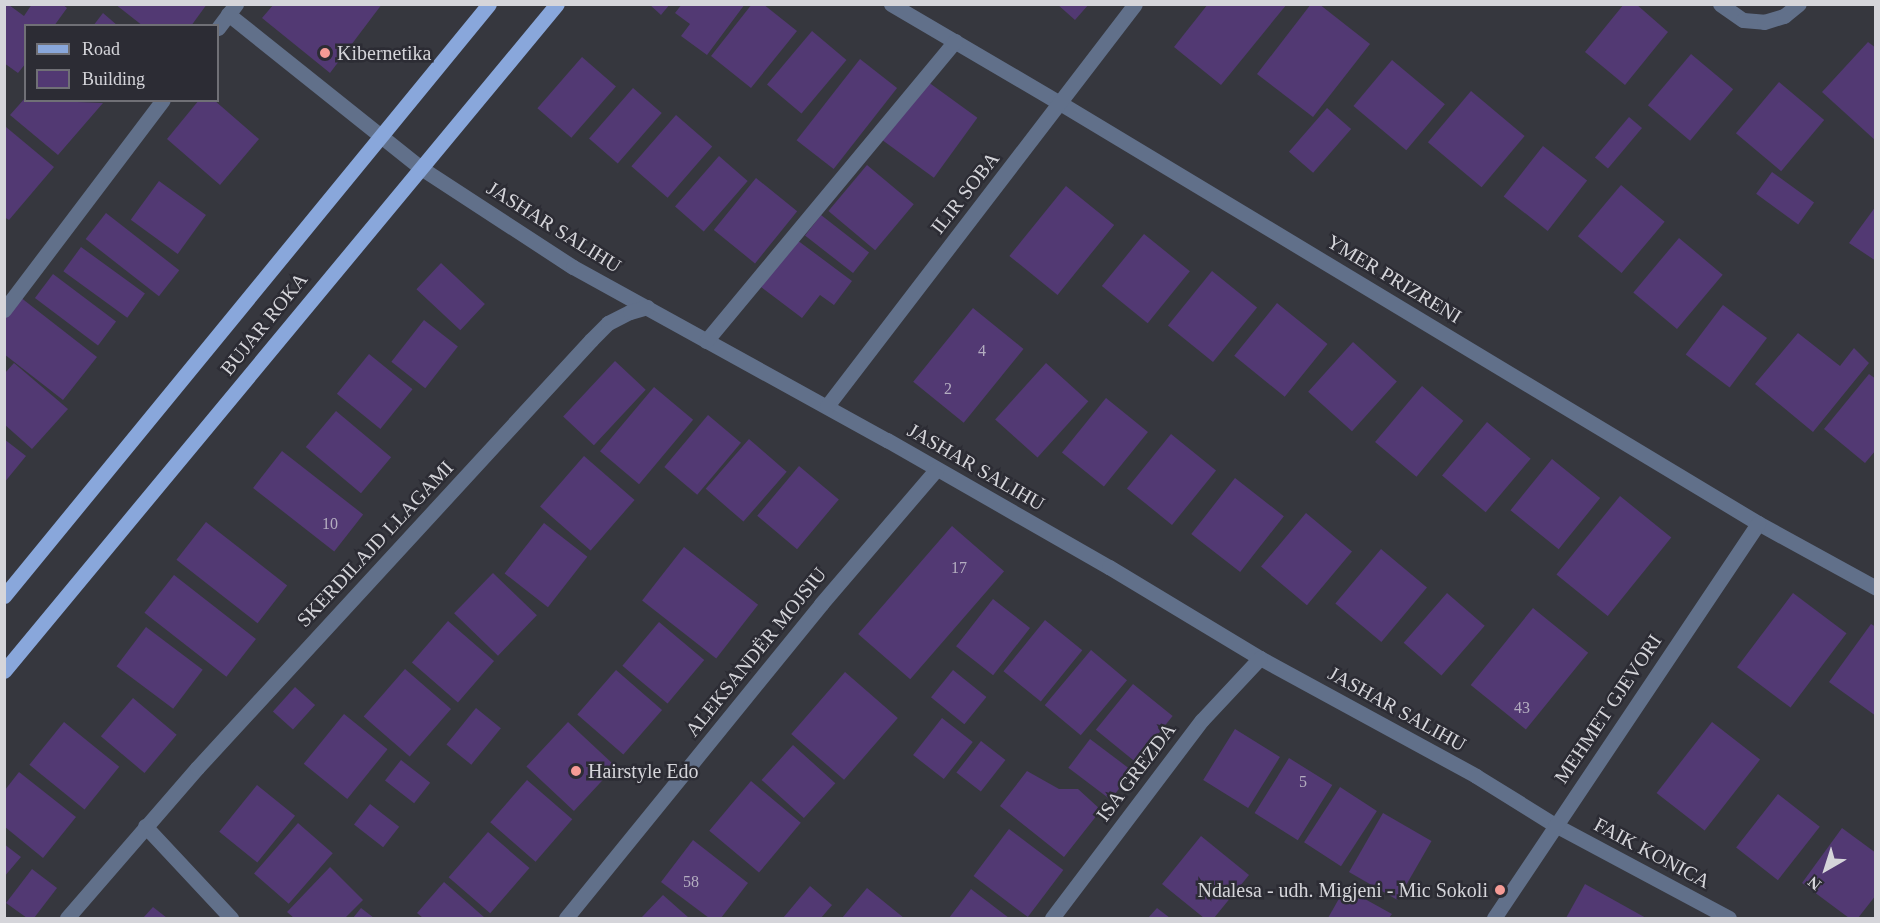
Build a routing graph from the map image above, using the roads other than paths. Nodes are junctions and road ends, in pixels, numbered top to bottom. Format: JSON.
{"nodes":[{"id":1,"x":489,"y":4,"type":"edge"},
{"id":2,"x":557,"y":4,"type":"edge"},
{"id":3,"x":891,"y":4,"type":"edge"},
{"id":4,"x":1135,"y":4,"type":"edge"},
{"id":5,"x":1720,"y":4,"type":"edge"},
{"id":6,"x":1799,"y":4,"type":"edge"},
{"id":7,"x":232,"y":9,"type":"edge"},
{"id":8,"x":219,"y":27,"type":"edge"},
{"id":9,"x":955,"y":41,"type":"junction"},
{"id":10,"x":161,"y":102,"type":"edge"},
{"id":11,"x":1060,"y":103,"type":"junction"},
{"id":12,"x":381,"y":138,"type":"junction"},
{"id":13,"x":421,"y":168,"type":"junction"},
{"id":14,"x":647,"y":307,"type":"junction"},
{"id":15,"x":4,"y":310,"type":"edge"},
{"id":16,"x":706,"y":341,"type":"junction"},
{"id":17,"x":827,"y":406,"type":"junction"},
{"id":18,"x":936,"y":470,"type":"junction"},
{"id":19,"x":1758,"y":524,"type":"junction"},
{"id":20,"x":1875,"y":588,"type":"edge"},
{"id":21,"x":4,"y":596,"type":"edge"},
{"id":22,"x":1260,"y":658,"type":"junction"},
{"id":23,"x":4,"y":671,"type":"edge"},
{"id":24,"x":1555,"y":825,"type":"junction"},
{"id":25,"x":145,"y":826,"type":"junction"},
{"id":26,"x":67,"y":918,"type":"edge"},
{"id":27,"x":231,"y":918,"type":"edge"},
{"id":28,"x":566,"y":918,"type":"edge"},
{"id":29,"x":1052,"y":918,"type":"edge"},
{"id":30,"x":1494,"y":918,"type":"edge"},
{"id":31,"x":1729,"y":918,"type":"edge"}],
"edges":[{"from":1,"to":12,"type":"main road","name":"BUJAR ROKA"},
{"from":2,"to":13,"type":"main road","name":"BUJAR ROKA"},
{"from":3,"to":9,"type":"street","name":"YMER PRIZRENI"},
{"from":4,"to":11,"type":"street","name":"ILIR SOBA"},
{"from":5,"to":6,"type":"street"},
{"from":7,"to":8,"type":"street"},
{"from":7,"to":12,"type":"street"},
{"from":9,"to":11,"type":"street","name":"YMER PRIZRENI"},
{"from":9,"to":16,"type":"street"},
{"from":10,"to":15,"type":"street"},
{"from":11,"to":17,"type":"street","name":"ILIR SOBA"},
{"from":11,"to":19,"type":"street","name":"YMER PRIZRENI"},
{"from":12,"to":13,"type":"street","name":"JASHAR SALIHU"},
{"from":12,"to":21,"type":"main road","name":"BUJAR ROKA"},
{"from":13,"to":14,"type":"street","name":"JASHAR SALIHU"},
{"from":13,"to":23,"type":"main road","name":"BUJAR ROKA"},
{"from":14,"to":16,"type":"street","name":"JASHAR SALIHU"},
{"from":14,"to":25,"type":"street","name":"SKERDILAJD LLAGAMI"},
{"from":16,"to":17,"type":"street","name":"JASHAR SALIHU"},
{"from":17,"to":18,"type":"street","name":"JASHAR SALIHU"},
{"from":18,"to":22,"type":"street","name":"JASHAR SALIHU"},
{"from":18,"to":28,"type":"street","name":"ALEKSANDËR MOJSIU"},
{"from":19,"to":20,"type":"street","name":"YMER PRIZRENI"},
{"from":19,"to":24,"type":"street","name":"MEHMET GJEVORI"},
{"from":22,"to":24,"type":"street","name":"JASHAR SALIHU"},
{"from":22,"to":29,"type":"street","name":"ISA GREZDA"},
{"from":24,"to":30,"type":"street","name":"MEHMET GJEVORI"},
{"from":24,"to":31,"type":"street","name":"FAIK KONICA"},
{"from":25,"to":26,"type":"street","name":"SKERDILAJD LLAGAMI"},
{"from":25,"to":27,"type":"street"}]}
